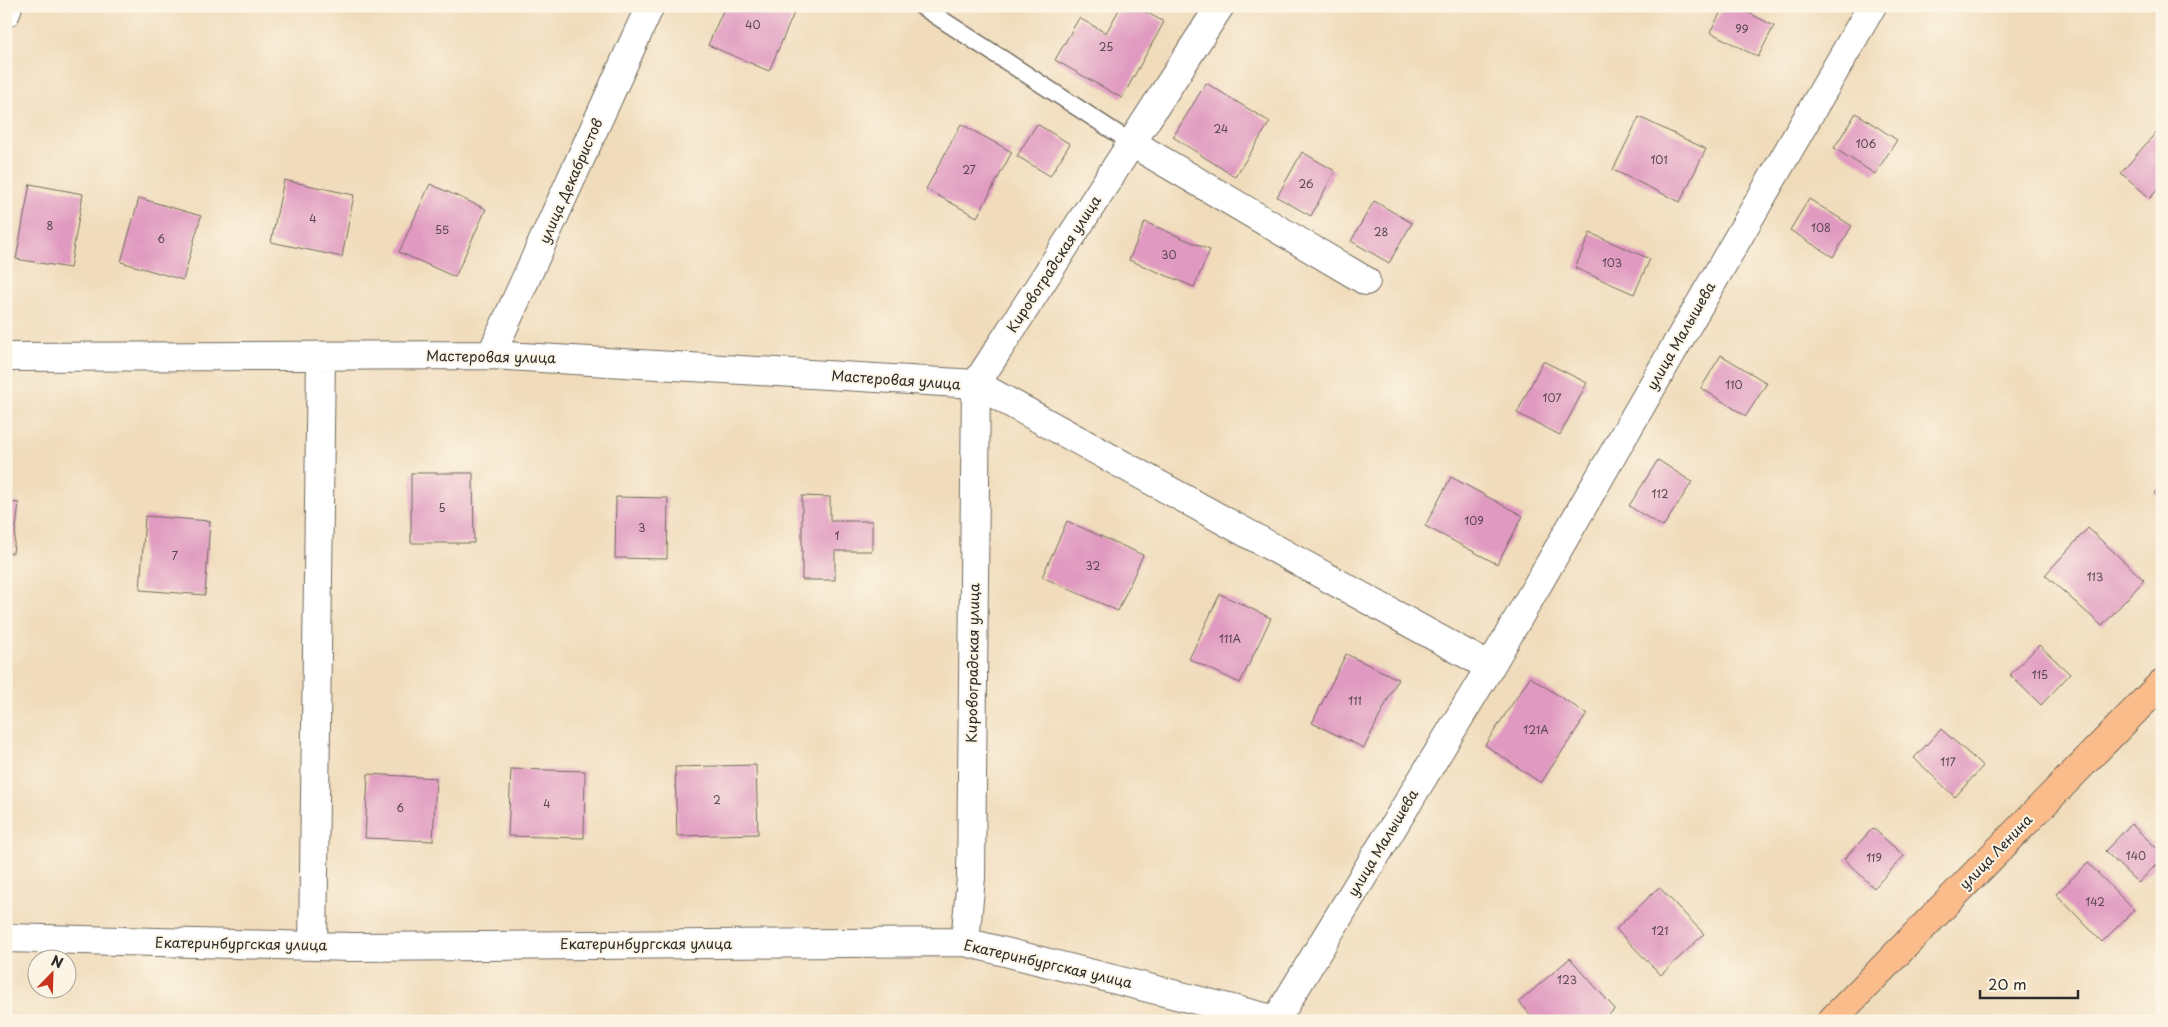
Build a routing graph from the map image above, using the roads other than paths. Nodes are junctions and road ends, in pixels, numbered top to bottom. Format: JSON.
{"nodes":[{"id":1,"x":8,"y":6,"type":"edge"},
{"id":2,"x":650,"y":6,"type":"edge"},
{"id":3,"x":921,"y":6,"type":"edge"},
{"id":4,"x":1220,"y":6,"type":"edge"},
{"id":5,"x":1872,"y":6,"type":"edge"},
{"id":6,"x":6,"y":13,"type":"edge"},
{"id":7,"x":1132,"y":143,"type":"junction"},
{"id":8,"x":1366,"y":281,"type":"dead end"},
{"id":9,"x":491,"y":355,"type":"junction"},
{"id":10,"x":321,"y":356,"type":"junction"},
{"id":11,"x":6,"y":357,"type":"edge"},
{"id":12,"x":976,"y":384,"type":"junction"},
{"id":13,"x":1490,"y":667,"type":"junction"},
{"id":14,"x":2162,"y":683,"type":"edge"},
{"id":15,"x":6,"y":938,"type":"edge"},
{"id":16,"x":965,"y":942,"type":"junction"},
{"id":17,"x":313,"y":946,"type":"junction"},
{"id":18,"x":1276,"y":1020,"type":"joint"},
{"id":19,"x":1831,"y":1021,"type":"edge"}],
"edges":[{"from":1,"to":6,"type":"street"},
{"from":2,"to":9,"type":"street","name":"улица Декабристов"},
{"from":3,"to":7,"type":"lane"},
{"from":4,"to":7,"type":"street","name":"Кировоградская улица"},
{"from":5,"to":13,"type":"street","name":"улица Малышева"},
{"from":7,"to":8,"type":"street"},
{"from":7,"to":12,"type":"street","name":"Кировоградская улица"},
{"from":9,"to":10,"type":"street","name":"Мастеровая улица"},
{"from":9,"to":12,"type":"street","name":"Мастеровая улица"},
{"from":10,"to":11,"type":"street","name":"Мастеровая улица"},
{"from":10,"to":17,"type":"street"},
{"from":12,"to":13,"type":"street"},
{"from":12,"to":16,"type":"street","name":"Кировоградская улица"},
{"from":13,"to":18,"type":"street","name":"улица Малышева"},
{"from":14,"to":19,"type":"main road","name":"улица Ленина"},
{"from":15,"to":17,"type":"street","name":"Екатеринбургская улица"},
{"from":16,"to":17,"type":"street","name":"Екатеринбургская улица"},
{"from":16,"to":18,"type":"street","name":"Екатеринбургская улица"}]}
